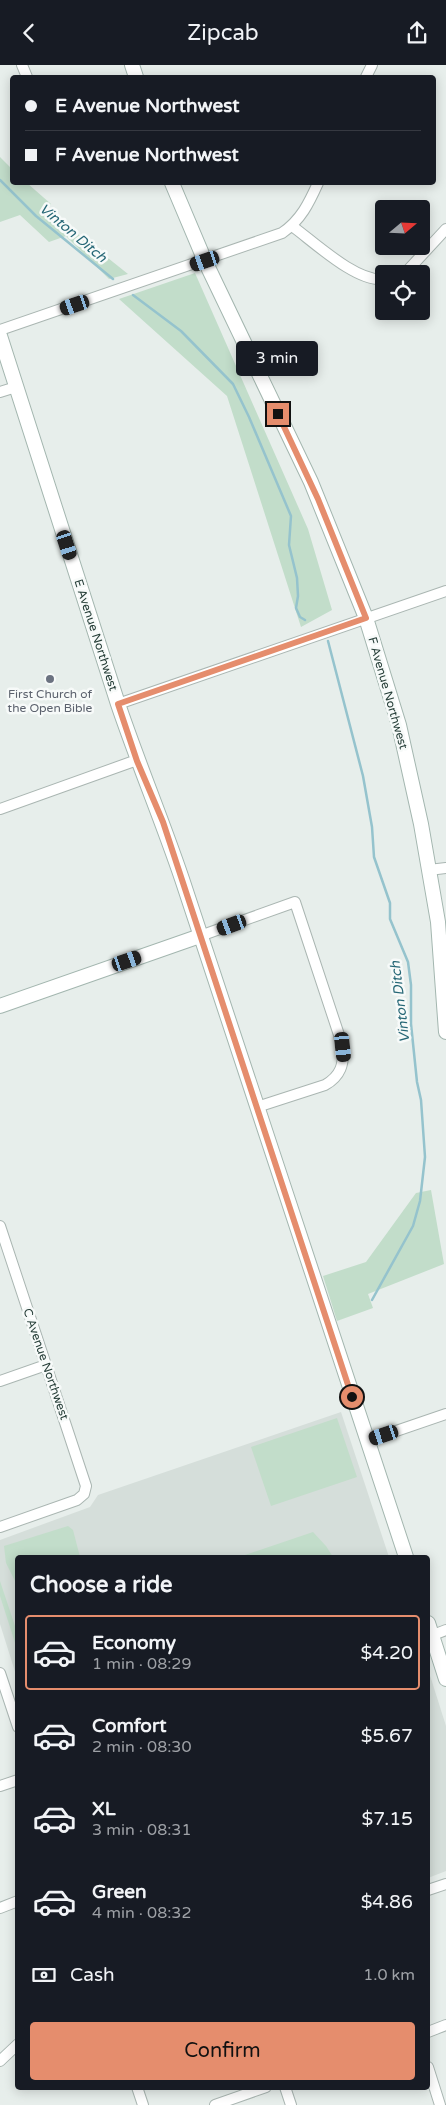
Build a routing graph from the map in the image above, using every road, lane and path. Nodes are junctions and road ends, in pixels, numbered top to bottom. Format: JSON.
{"nodes":[{"id":1,"x":173,"y":185,"type":"edge"},
{"id":2,"x":317,"y":185,"type":"edge"},
{"id":3,"x":292,"y":226,"type":"junction"},
{"id":4,"x":446,"y":229,"type":"edge"},
{"id":5,"x":205,"y":261,"type":"junction"},
{"id":6,"x":413,"y":265,"type":"edge"},
{"id":7,"x":375,"y":281,"type":"edge"},
{"id":8,"x":0,"y":330,"type":"edge"},
{"id":9,"x":0,"y":336,"type":"edge"},
{"id":10,"x":16,"y":387,"type":"junction"},
{"id":11,"x":0,"y":392,"type":"edge"},
{"id":12,"x":446,"y":591,"type":"edge"},
{"id":13,"x":366,"y":618,"type":"junction"},
{"id":14,"x":118,"y":704,"type":"junction"},
{"id":15,"x":137,"y":761,"type":"junction"},
{"id":16,"x":0,"y":809,"type":"edge"},
{"id":17,"x":446,"y":868,"type":"edge"},
{"id":18,"x":429,"y":871,"type":"junction"},
{"id":19,"x":200,"y":936,"type":"junction"},
{"id":20,"x":0,"y":1006,"type":"edge"},
{"id":21,"x":446,"y":1032,"type":"edge"},
{"id":22,"x":257,"y":1107,"type":"junction"},
{"id":23,"x":0,"y":1226,"type":"edge"},
{"id":24,"x":46,"y":1365,"type":"junction"},
{"id":25,"x":0,"y":1381,"type":"edge"},
{"id":26,"x":446,"y":1414,"type":"edge"},
{"id":27,"x":367,"y":1441,"type":"junction"},
{"id":28,"x":0,"y":1527,"type":"edge"},
{"id":29,"x":405,"y":1555,"type":"edge"},
{"id":30,"x":446,"y":1630,"type":"edge"},
{"id":31,"x":430,"y":1632,"type":"edge"},
{"id":32,"x":430,"y":1635,"type":"edge"},
{"id":33,"x":0,"y":1673,"type":"edge"},
{"id":34,"x":446,"y":1679,"type":"edge"},
{"id":35,"x":15,"y":1718,"type":"edge"},
{"id":36,"x":15,"y":1781,"type":"edge"},
{"id":37,"x":0,"y":1786,"type":"edge"},
{"id":38,"x":446,"y":1884,"type":"edge"},
{"id":39,"x":430,"y":1889,"type":"edge"},
{"id":40,"x":15,"y":1902,"type":"edge"},
{"id":41,"x":0,"y":1908,"type":"edge"},
{"id":42,"x":446,"y":2025,"type":"edge"},
{"id":43,"x":430,"y":2031,"type":"edge"},
{"id":44,"x":15,"y":2047,"type":"edge"},
{"id":45,"x":0,"y":2061,"type":"edge"},
{"id":46,"x":430,"y":2073,"type":"edge"},
{"id":47,"x":138,"y":2090,"type":"edge"},
{"id":48,"x":258,"y":2090,"type":"edge"},
{"id":49,"x":286,"y":2090,"type":"edge"},
{"id":50,"x":143,"y":2105,"type":"edge"},
{"id":51,"x":215,"y":2105,"type":"edge"},
{"id":52,"x":291,"y":2105,"type":"edge"},
{"id":53,"x":440,"y":2105,"type":"edge"}],
"edges":[{"from":1,"to":5,"type":"street","name":"F Avenue Northwest"},
{"from":2,"to":3,"type":"street"},
{"from":3,"to":5,"type":"street"},
{"from":3,"to":7,"type":"street"},
{"from":4,"to":6,"type":"street"},
{"from":5,"to":8,"type":"street"},
{"from":5,"to":13,"type":"street","name":"F Avenue Northwest"},
{"from":9,"to":10,"type":"street","name":"E Avenue Northwest"},
{"from":10,"to":11,"type":"street"},
{"from":10,"to":14,"type":"street","name":"E Avenue Northwest"},
{"from":12,"to":13,"type":"street"},
{"from":13,"to":14,"type":"street"},
{"from":13,"to":18,"type":"street","name":"F Avenue Northwest"},
{"from":14,"to":15,"type":"street","name":"E Avenue Northwest"},
{"from":15,"to":16,"type":"street"},
{"from":15,"to":19,"type":"street","name":"E Avenue Northwest"},
{"from":17,"to":18,"type":"street"},
{"from":18,"to":21,"type":"street","name":"F Avenue Northwest"},
{"from":19,"to":20,"type":"street"},
{"from":19,"to":22,"type":"street","name":"E Avenue Northwest"},
{"from":19,"to":22,"type":"street"},
{"from":22,"to":27,"type":"street","name":"E Avenue Northwest"},
{"from":23,"to":24,"type":"street","name":"C Avenue Northwest"},
{"from":24,"to":25,"type":"street"},
{"from":24,"to":28,"type":"street","name":"C Avenue Northwest"},
{"from":26,"to":27,"type":"street"},
{"from":27,"to":29,"type":"street","name":"E Avenue Northwest"},
{"from":30,"to":31,"type":"street"},
{"from":32,"to":34,"type":"street"},
{"from":33,"to":35,"type":"street"},
{"from":36,"to":37,"type":"street"},
{"from":38,"to":39,"type":"street"},
{"from":40,"to":41,"type":"street"},
{"from":42,"to":43,"type":"street"},
{"from":44,"to":45,"type":"street"},
{"from":46,"to":53,"type":"street"},
{"from":47,"to":50,"type":"street"},
{"from":48,"to":51,"type":"street"},
{"from":49,"to":52,"type":"street"}]}
